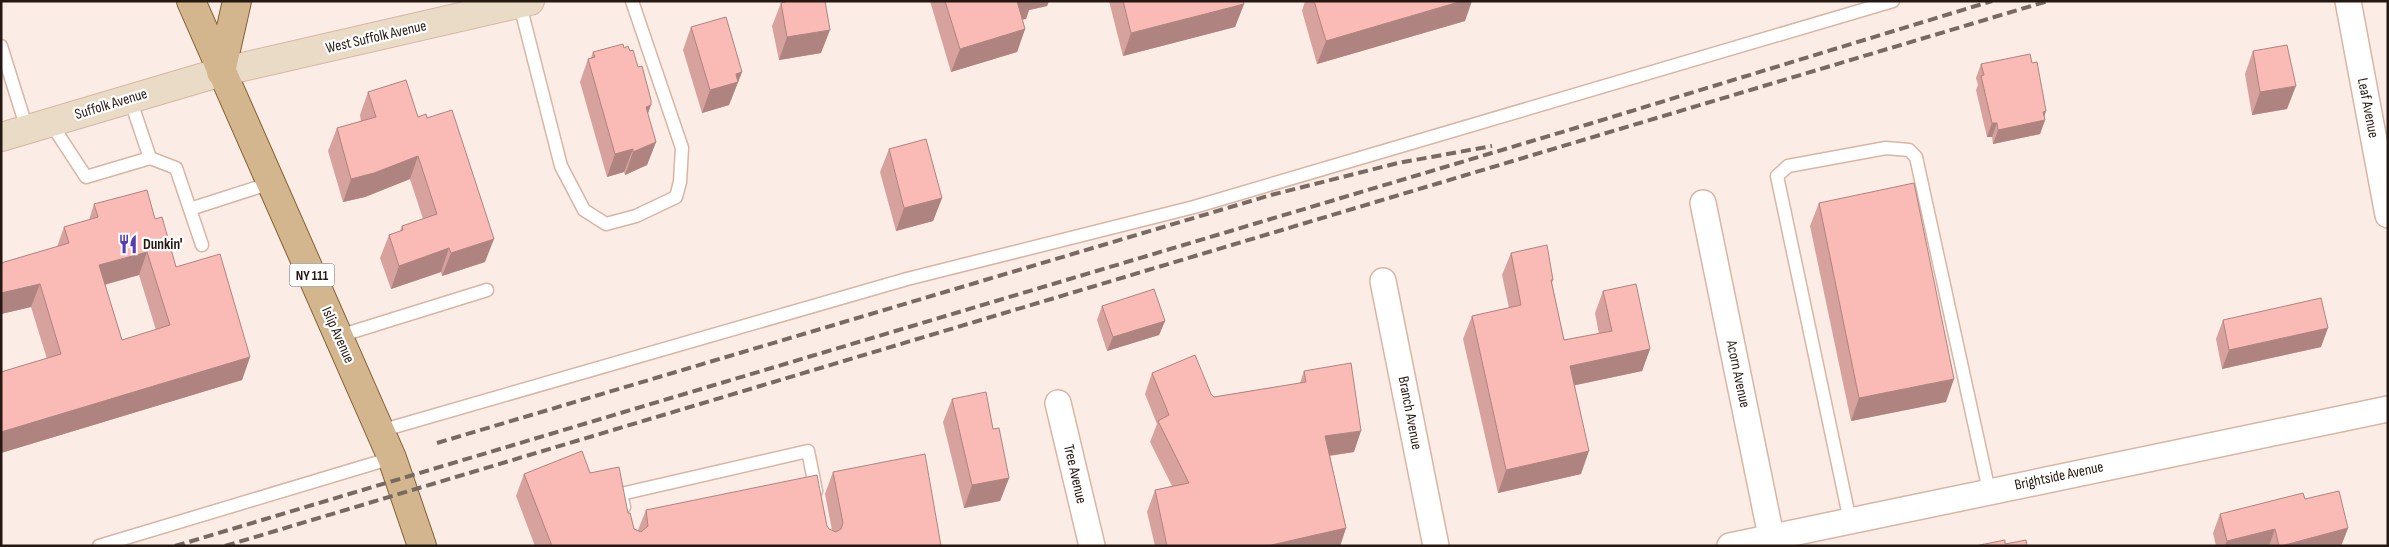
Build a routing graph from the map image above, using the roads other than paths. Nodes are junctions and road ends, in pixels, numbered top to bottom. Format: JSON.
{"nodes":[{"id":1,"x":190,"y":1,"type":"edge"},
{"id":2,"x":237,"y":1,"type":"edge"},
{"id":3,"x":632,"y":1,"type":"edge"},
{"id":4,"x":1893,"y":1,"type":"edge"},
{"id":5,"x":2348,"y":1,"type":"edge"},
{"id":6,"x":523,"y":2,"type":"edge"},
{"id":7,"x":1,"y":46,"type":"edge"},
{"id":8,"x":221,"y":72,"type":"junction"},
{"id":9,"x":130,"y":99,"type":"junction"},
{"id":10,"x":38,"y":126,"type":"junction"},
{"id":11,"x":1,"y":137,"type":"edge"},
{"id":12,"x":150,"y":158,"type":"junction"},
{"id":13,"x":271,"y":183,"type":"junction"},
{"id":14,"x":1702,"y":203,"type":"dead end"},
{"id":15,"x":190,"y":209,"type":"junction"},
{"id":16,"x":2388,"y":215,"type":"edge"},
{"id":17,"x":202,"y":245,"type":"dead end"},
{"id":18,"x":1383,"y":281,"type":"dead end"},
{"id":19,"x":487,"y":290,"type":"dead end"},
{"id":20,"x":339,"y":336,"type":"junction"},
{"id":21,"x":1058,"y":403,"type":"dead end"},
{"id":22,"x":2388,"y":409,"type":"edge"},
{"id":23,"x":380,"y":431,"type":"junction"},
{"id":24,"x":392,"y":458,"type":"junction"},
{"id":25,"x":1989,"y":491,"type":"junction"},
{"id":26,"x":819,"y":508,"type":"edge"},
{"id":27,"x":627,"y":520,"type":"edge"},
{"id":28,"x":1850,"y":520,"type":"junction"},
{"id":29,"x":1772,"y":542,"type":"edge"},
{"id":30,"x":99,"y":546,"type":"edge"},
{"id":31,"x":422,"y":546,"type":"edge"},
{"id":32,"x":1092,"y":546,"type":"edge"},
{"id":33,"x":1436,"y":546,"type":"edge"},
{"id":34,"x":1730,"y":546,"type":"edge"}],
"edges":[{"from":1,"to":8,"type":"main road","number":"NY 111"},
{"from":2,"to":8,"type":"main road"},
{"from":3,"to":6,"type":"lane"},
{"from":4,"to":23,"type":"lane"},
{"from":5,"to":16,"type":"street","name":"Leaf Avenue"},
{"from":6,"to":8,"type":"main road","name":"West Suffolk Avenue"},
{"from":7,"to":10,"type":"lane"},
{"from":8,"to":9,"type":"main road","name":"Suffolk Avenue"},
{"from":8,"to":13,"type":"main road","name":"Islip Avenue","number":"NY 111"},
{"from":9,"to":10,"type":"main road","name":"Suffolk Avenue"},
{"from":9,"to":12,"type":"lane"},
{"from":10,"to":11,"type":"main road","name":"Suffolk Avenue"},
{"from":10,"to":12,"type":"lane"},
{"from":12,"to":15,"type":"lane"},
{"from":13,"to":15,"type":"lane"},
{"from":13,"to":20,"type":"main road","name":"Islip Avenue","number":"NY 111"},
{"from":14,"to":29,"type":"street","name":"Acorn Avenue"},
{"from":15,"to":17,"type":"lane"},
{"from":18,"to":33,"type":"street","name":"Branch Avenue"},
{"from":19,"to":20,"type":"lane"},
{"from":20,"to":23,"type":"main road","name":"Islip Avenue","number":"NY 111"},
{"from":21,"to":32,"type":"street","name":"Tree Avenue"},
{"from":22,"to":25,"type":"street","name":"Brightside Avenue"},
{"from":23,"to":24,"type":"main road","name":"Islip Avenue","number":"NY 111"},
{"from":24,"to":30,"type":"lane"},
{"from":24,"to":31,"type":"main road","name":"Islip Avenue","number":"NY 111"},
{"from":25,"to":28,"type":"street","name":"Brightside Avenue"},
{"from":25,"to":28,"type":"lane"},
{"from":26,"to":27,"type":"lane"},
{"from":28,"to":29,"type":"street","name":"Brightside Avenue"},
{"from":29,"to":34,"type":"street","name":"Brightside Avenue"}]}
